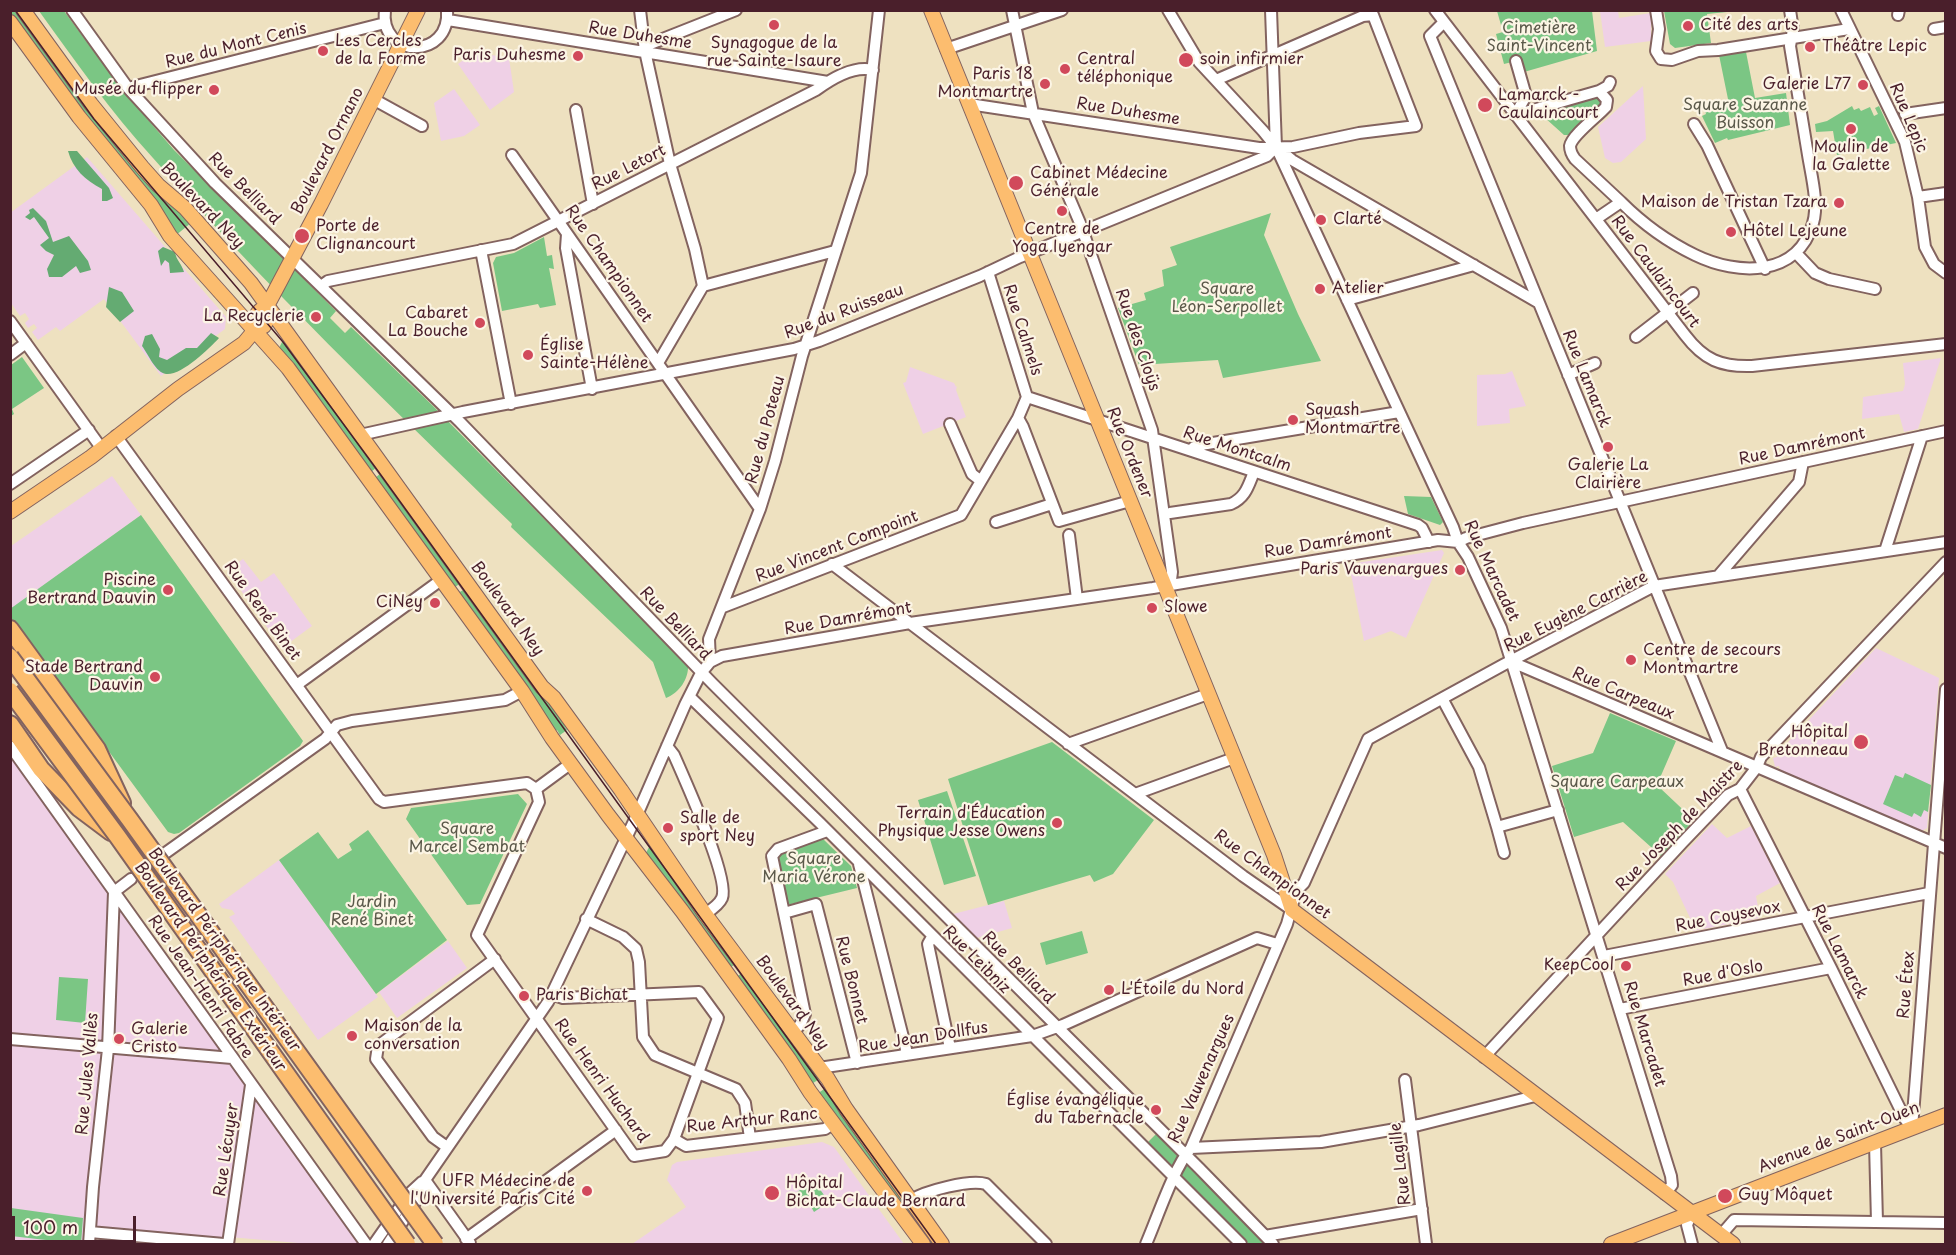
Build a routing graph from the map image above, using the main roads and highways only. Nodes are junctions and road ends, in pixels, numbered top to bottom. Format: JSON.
{"nodes":[{"id":1,"x":23,"y":10,"type":"edge"},
{"id":2,"x":418,"y":10,"type":"edge"},
{"id":3,"x":931,"y":10,"type":"edge"},
{"id":4,"x":10,"y":22,"type":"edge"},
{"id":5,"x":267,"y":306,"type":"junction"},
{"id":6,"x":254,"y":331,"type":"junction"},
{"id":7,"x":10,"y":512,"type":"edge"},
{"id":8,"x":10,"y":629,"type":"edge"},
{"id":9,"x":10,"y":657,"type":"edge"},
{"id":10,"x":10,"y":692,"type":"edge"},
{"id":11,"x":10,"y":724,"type":"edge"},
{"id":12,"x":130,"y":820,"type":"junction"},
{"id":13,"x":118,"y":837,"type":"junction"},
{"id":14,"x":1292,"y":910,"type":"joint"},
{"id":15,"x":1946,"y":1115,"type":"edge"},
{"id":16,"x":1692,"y":1212,"type":"junction"},
{"id":17,"x":1640,"y":1239,"type":"edge"},
{"id":18,"x":407,"y":1245,"type":"edge"},
{"id":19,"x":435,"y":1245,"type":"edge"},
{"id":20,"x":923,"y":1245,"type":"edge"},
{"id":21,"x":942,"y":1245,"type":"edge"},
{"id":22,"x":1611,"y":1245,"type":"edge"},
{"id":23,"x":1733,"y":1245,"type":"edge"}],
"edges":[{"from":1,"to":5,"type":"main road","name":"Boulevard Ney"},
{"from":2,"to":5,"type":"main road","name":"Boulevard Ornano"},
{"from":3,"to":14,"type":"main road","name":"Rue Ordener"},
{"from":4,"to":6,"type":"main road"},
{"from":5,"to":6,"type":"main road","name":"Boulevard Ornano"},
{"from":5,"to":21,"type":"main road","name":"Boulevard Ney"},
{"from":6,"to":7,"type":"main road"},
{"from":6,"to":20,"type":"main road"},
{"from":8,"to":12,"type":"highway","bridge":true},
{"from":9,"to":12,"type":"highway","name":"Boulevard Périphérique Intérieur","bridge":true},
{"from":10,"to":13,"type":"highway","name":"Boulevard Périphérique Extérieur","bridge":true},
{"from":11,"to":13,"type":"highway","bridge":true},
{"from":12,"to":19,"type":"highway","name":"Boulevard Périphérique Intérieur","bridge":true},
{"from":13,"to":18,"type":"highway","name":"Boulevard Périphérique Extérieur","bridge":true},
{"from":14,"to":16,"type":"main road","name":"Rue Championnet"},
{"from":15,"to":16,"type":"main road","name":"Avenue de Saint-Ouen"},
{"from":16,"to":17,"type":"main road","name":"Avenue de Saint-Ouen"},
{"from":16,"to":23,"type":"main road","name":"Rue Championnet"},
{"from":17,"to":22,"type":"main road","name":"Avenue de Saint-Ouen"}]}
